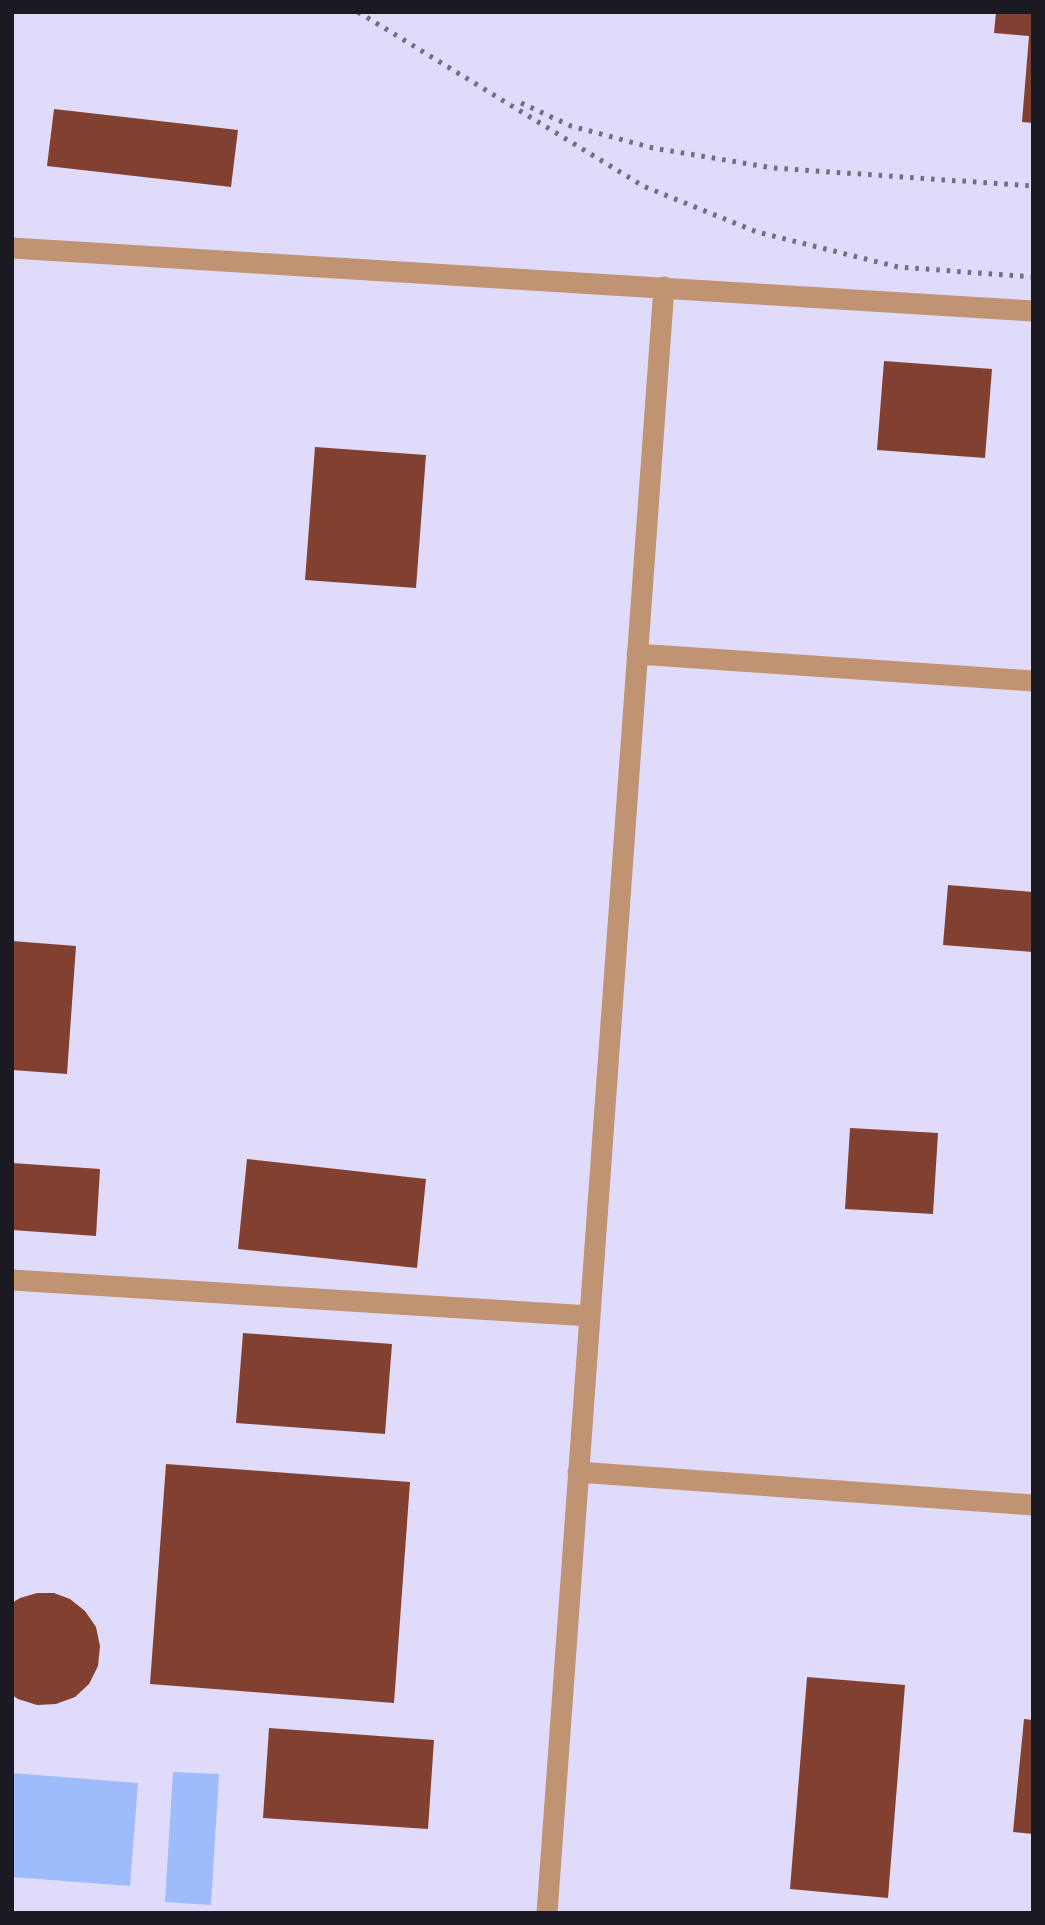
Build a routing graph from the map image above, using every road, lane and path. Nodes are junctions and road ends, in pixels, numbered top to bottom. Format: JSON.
{"nodes":[{"id":1,"x":12,"y":248,"type":"edge"},
{"id":2,"x":664,"y":287,"type":"junction"},
{"id":3,"x":1033,"y":311,"type":"edge"},
{"id":4,"x":637,"y":654,"type":"junction"},
{"id":5,"x":1033,"y":681,"type":"edge"},
{"id":6,"x":12,"y":1280,"type":"edge"},
{"id":7,"x":590,"y":1316,"type":"junction"},
{"id":8,"x":578,"y":1472,"type":"junction"},
{"id":9,"x":1033,"y":1504,"type":"edge"},
{"id":10,"x":547,"y":1913,"type":"edge"}],
"edges":[{"from":1,"to":2,"type":"lane"},
{"from":2,"to":3,"type":"lane"},
{"from":2,"to":4,"type":"lane"},
{"from":4,"to":5,"type":"lane"},
{"from":4,"to":7,"type":"lane"},
{"from":6,"to":7,"type":"lane"},
{"from":7,"to":8,"type":"lane"},
{"from":8,"to":9,"type":"lane"},
{"from":8,"to":10,"type":"lane"}]}
